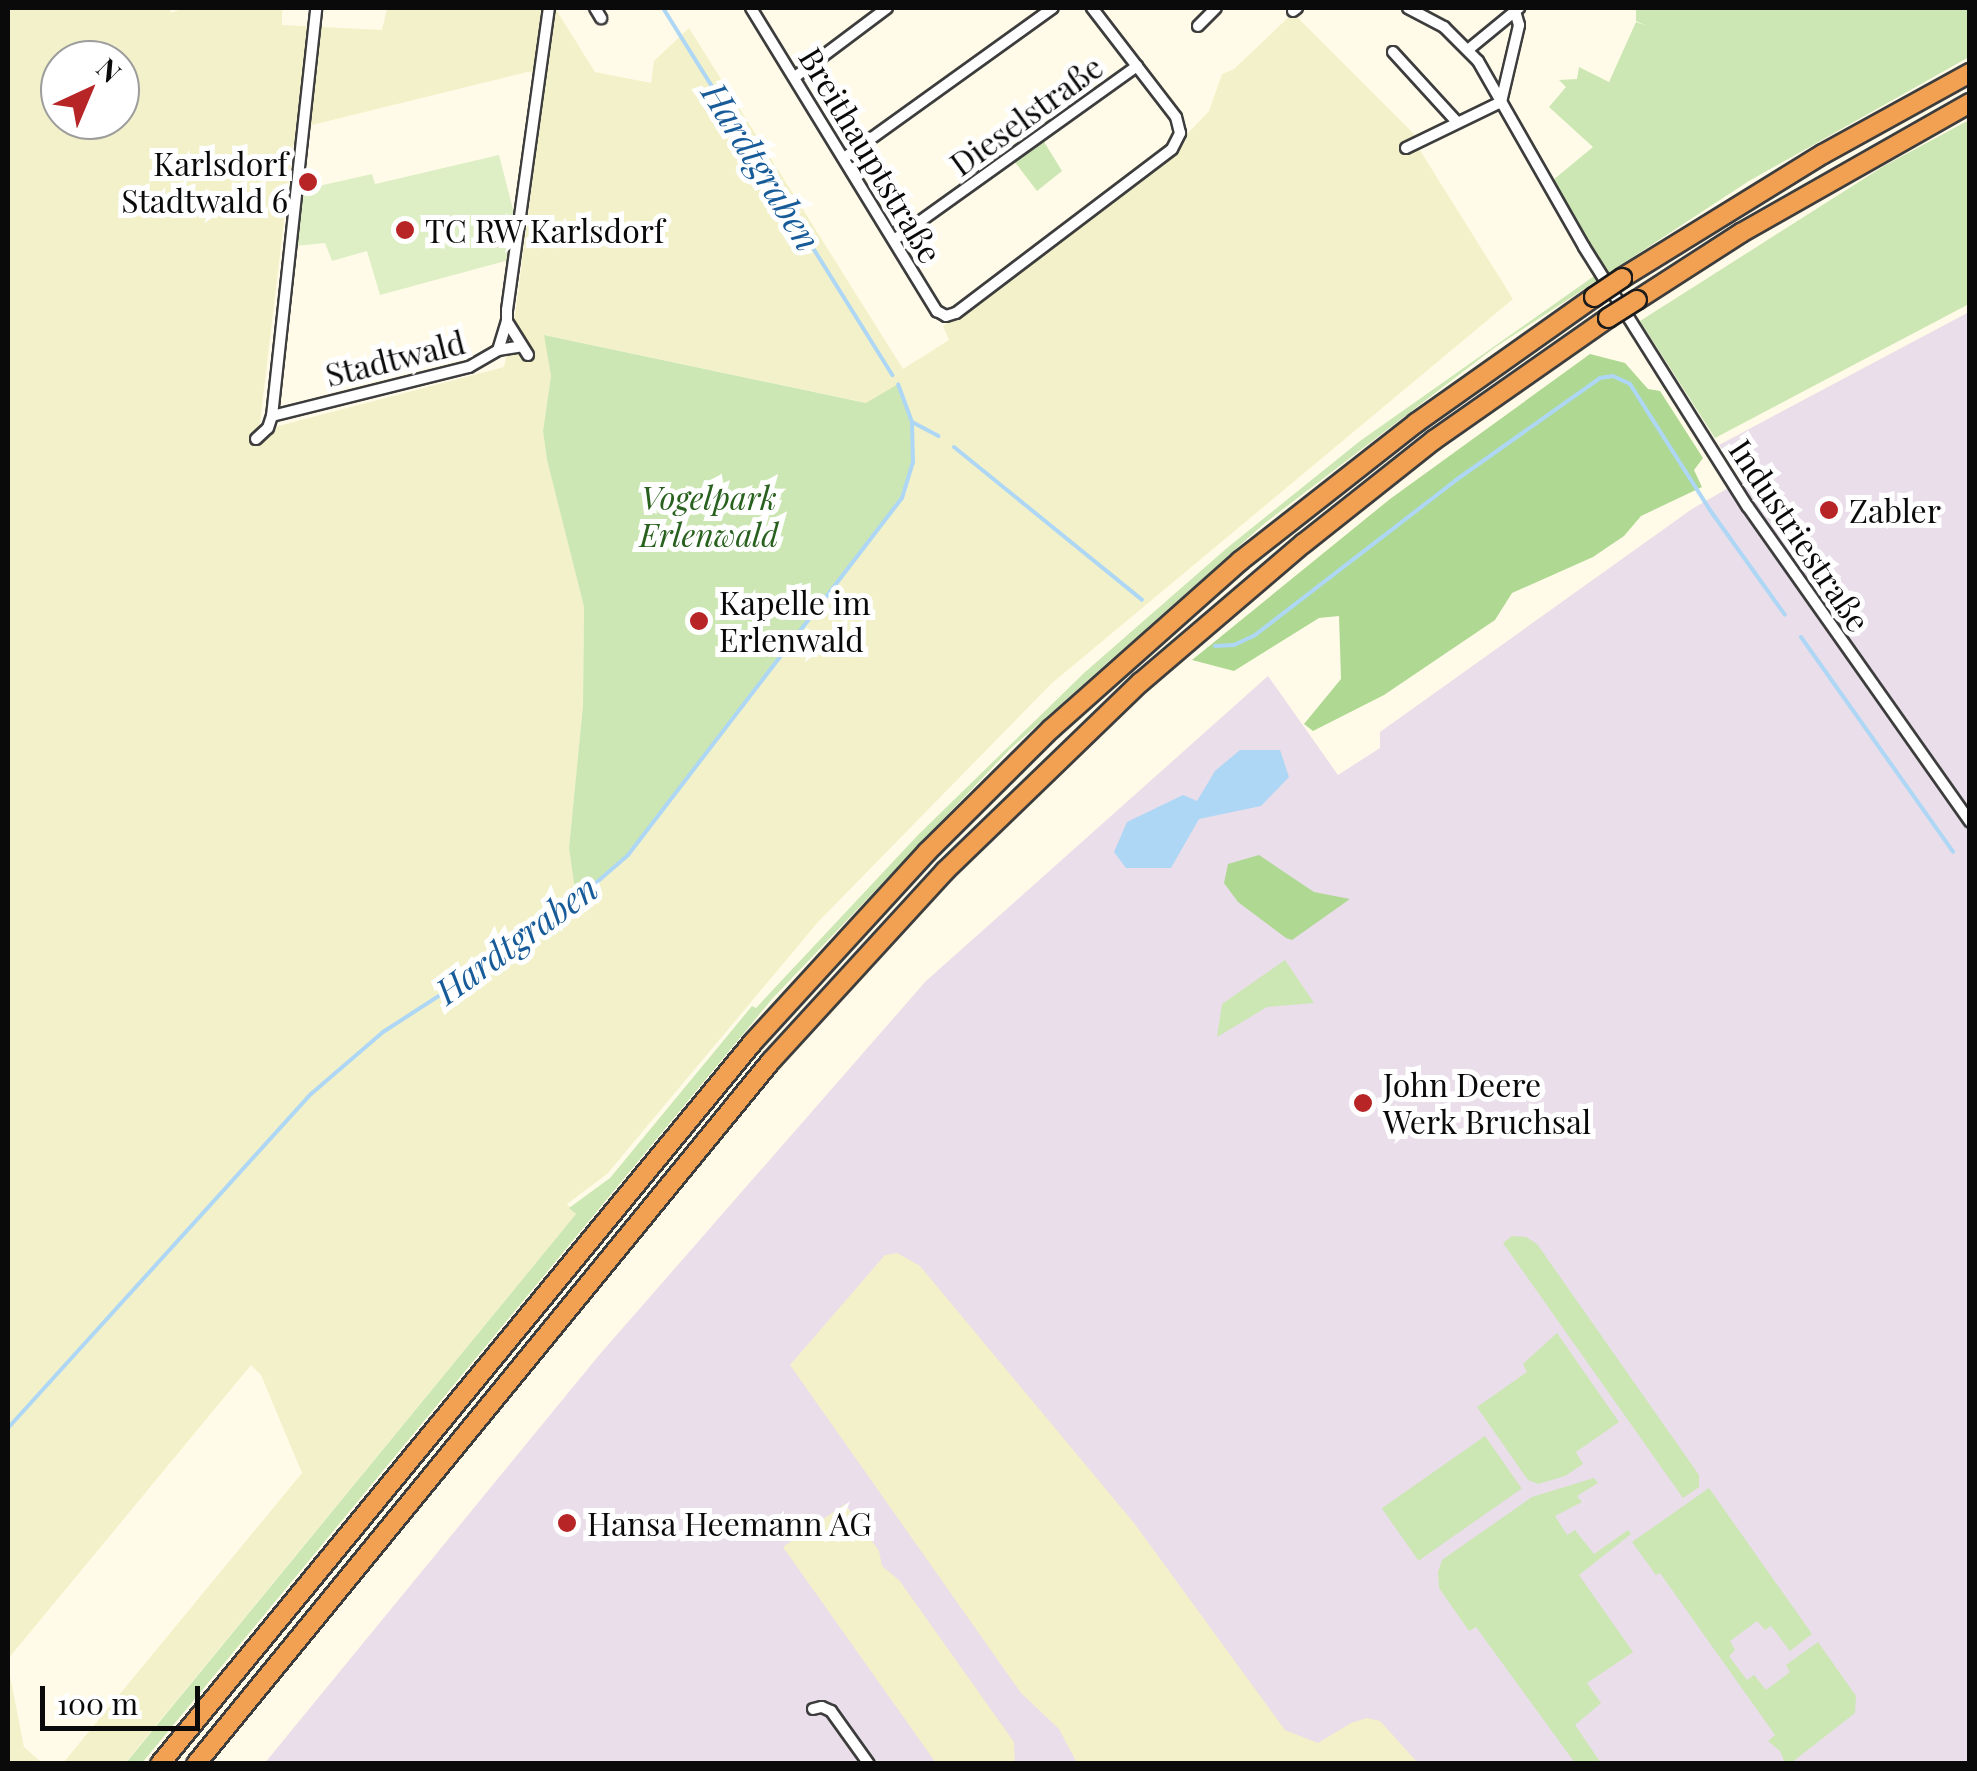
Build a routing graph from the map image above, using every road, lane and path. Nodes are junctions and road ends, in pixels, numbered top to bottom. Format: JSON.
{"nodes":[{"id":1,"x":316,"y":8,"type":"edge"},
{"id":2,"x":549,"y":8,"type":"edge"},
{"id":3,"x":752,"y":8,"type":"edge"},
{"id":4,"x":887,"y":8,"type":"edge"},
{"id":5,"x":1053,"y":8,"type":"edge"},
{"id":6,"x":1092,"y":8,"type":"edge"},
{"id":7,"x":1216,"y":8,"type":"edge"},
{"id":8,"x":1408,"y":8,"type":"edge"},
{"id":9,"x":1518,"y":9,"type":"edge"},
{"id":10,"x":1198,"y":26,"type":"dead end"},
{"id":11,"x":1469,"y":48,"type":"junction"},
{"id":12,"x":1393,"y":52,"type":"dead end"},
{"id":13,"x":1137,"y":66,"type":"junction"},
{"id":14,"x":1970,"y":73,"type":"edge"},
{"id":15,"x":795,"y":77,"type":"junction"},
{"id":16,"x":1501,"y":102,"type":"junction"},
{"id":17,"x":1970,"y":103,"type":"edge"},
{"id":18,"x":1457,"y":122,"type":"junction"},
{"id":19,"x":1406,"y":148,"type":"dead end"},
{"id":20,"x":844,"y":158,"type":"junction"},
{"id":21,"x":894,"y":240,"type":"junction"},
{"id":22,"x":507,"y":320,"type":"junction"},
{"id":23,"x":498,"y":350,"type":"junction"},
{"id":24,"x":275,"y":385,"type":"junction"},
{"id":25,"x":301,"y":407,"type":"junction"},
{"id":26,"x":272,"y":416,"type":"junction"},
{"id":27,"x":256,"y":438,"type":"dead end"},
{"id":28,"x":1970,"y":822,"type":"edge"},
{"id":29,"x":812,"y":1709,"type":"dead end"},
{"id":30,"x":160,"y":1764,"type":"edge"},
{"id":31,"x":196,"y":1764,"type":"edge"},
{"id":32,"x":869,"y":1764,"type":"edge"}],
"edges":[{"from":1,"to":24,"type":"street","name":"Stadtwald"},
{"from":2,"to":22,"type":"street","name":"Stadtwald"},
{"from":3,"to":15,"type":"street","name":"Breithauptstraße"},
{"from":4,"to":15,"type":"street"},
{"from":5,"to":20,"type":"street"},
{"from":6,"to":13,"type":"street"},
{"from":7,"to":10,"type":"street"},
{"from":8,"to":11,"type":"street"},
{"from":9,"to":11,"type":"street"},
{"from":9,"to":16,"type":"street"},
{"from":11,"to":16,"type":"street","name":"Industriestraße"},
{"from":12,"to":18,"type":"street"},
{"from":13,"to":21,"type":"street","name":"Dieselstraße"},
{"from":13,"to":21,"type":"street","name":"Breithauptstraße"},
{"from":14,"to":30,"type":"highway","bridge":true},
{"from":15,"to":20,"type":"street","name":"Breithauptstraße"},
{"from":16,"to":18,"type":"street"},
{"from":16,"to":28,"type":"street","name":"Industriestraße"},
{"from":17,"to":31,"type":"highway","bridge":true},
{"from":18,"to":19,"type":"street"},
{"from":20,"to":21,"type":"street","name":"Breithauptstraße"},
{"from":22,"to":23,"type":"street","name":"Stadtwald"},
{"from":22,"to":23,"type":"street","name":"Stadtwald"},
{"from":23,"to":25,"type":"street","name":"Stadtwald"},
{"from":24,"to":25,"type":"street","name":"Stadtwald"},
{"from":24,"to":26,"type":"street","name":"Stadtwald"},
{"from":25,"to":26,"type":"street","name":"Stadtwald"},
{"from":26,"to":27,"type":"street"},
{"from":29,"to":32,"type":"street"}]}
